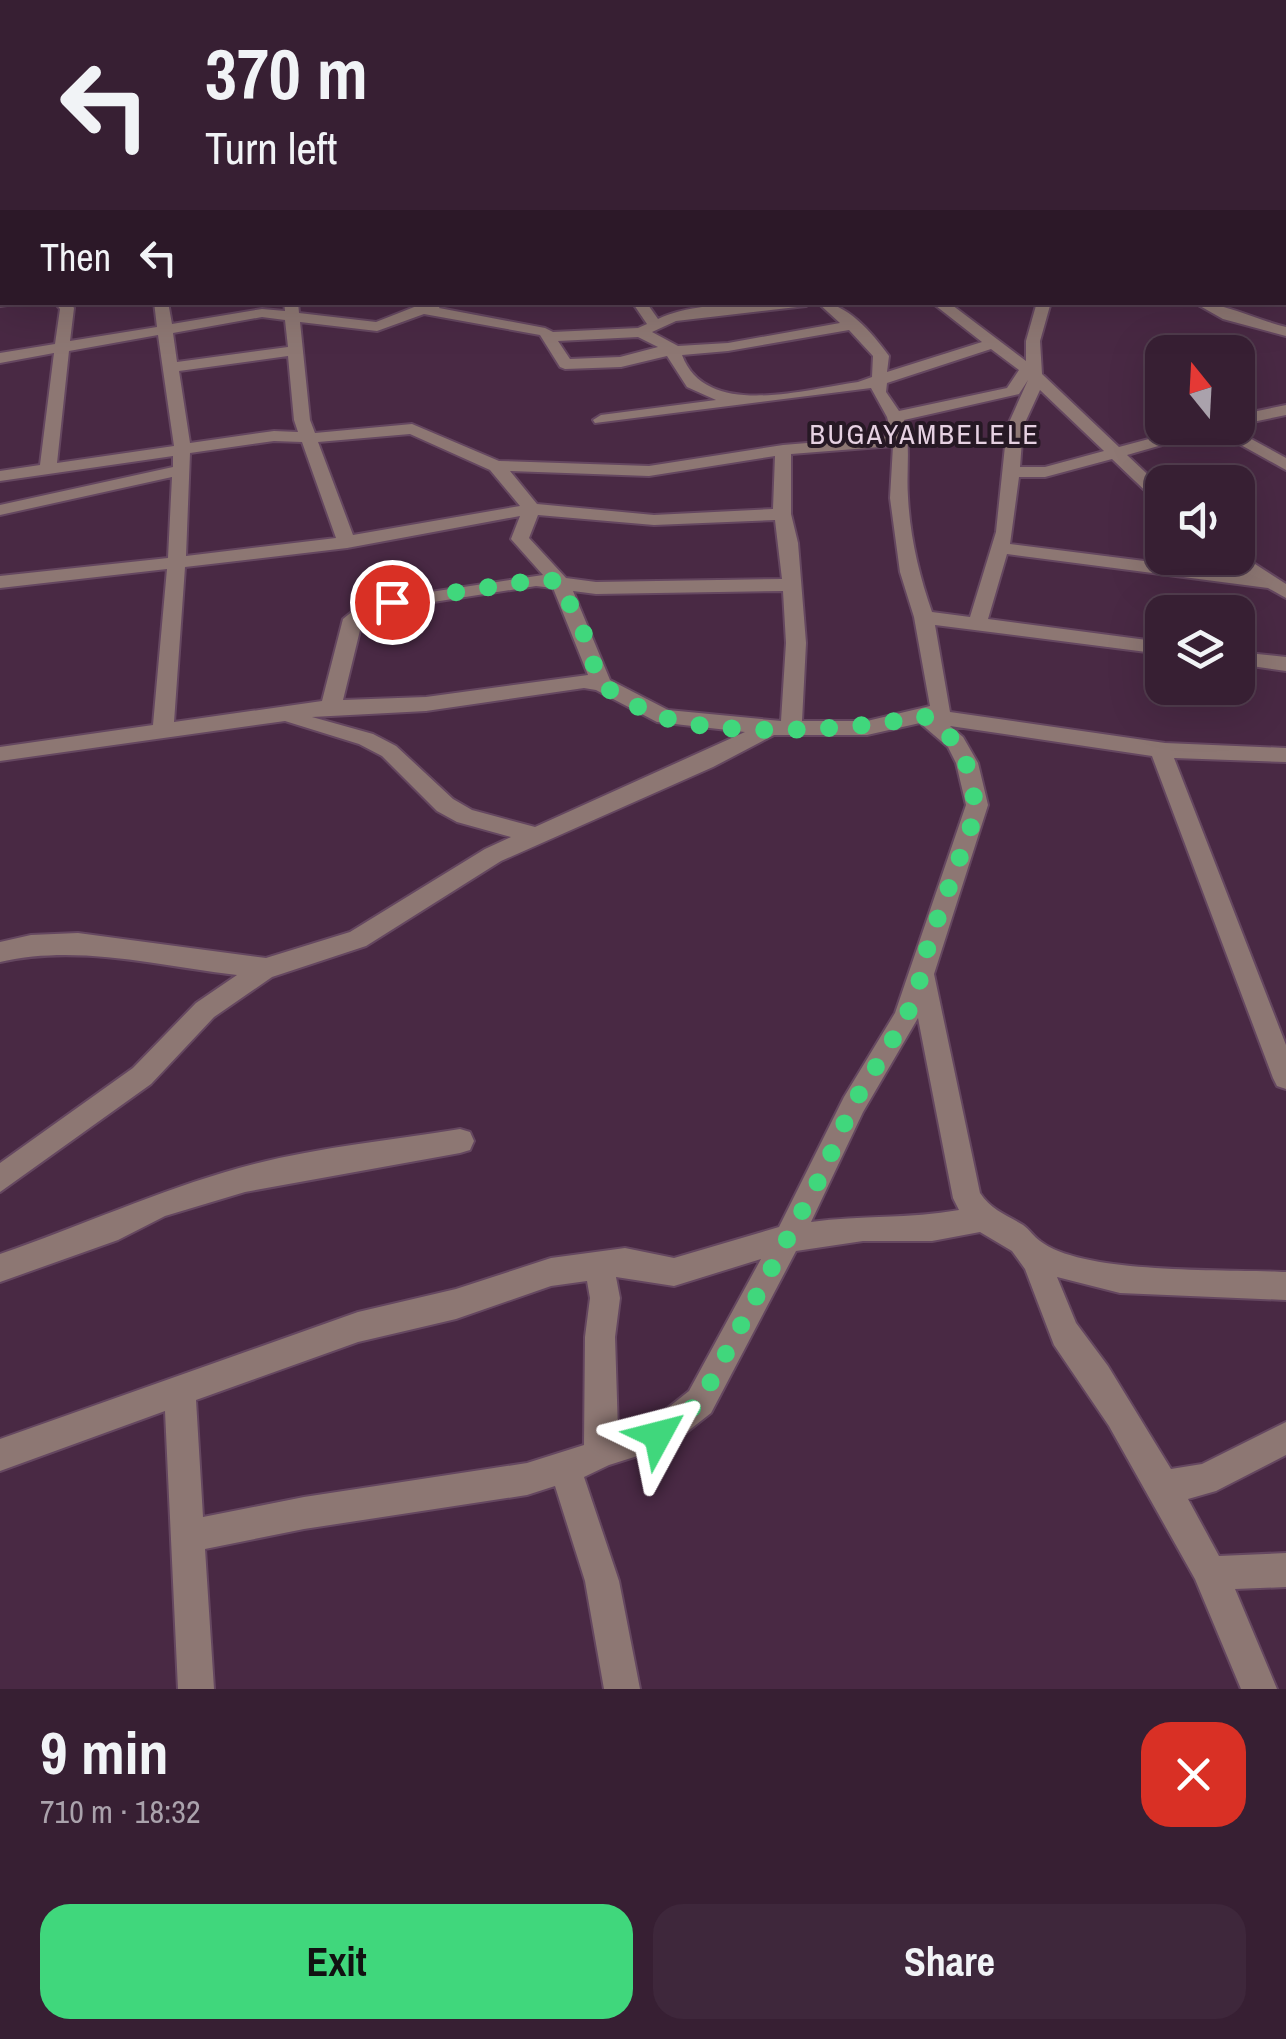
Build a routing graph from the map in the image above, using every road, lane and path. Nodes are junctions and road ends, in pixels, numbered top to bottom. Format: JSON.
{"nodes":[{"id":1,"x":64,"y":305,"type":"edge"},
{"id":2,"x":161,"y":305,"type":"edge"},
{"id":3,"x":640,"y":305,"type":"edge"},
{"id":4,"x":773,"y":305,"type":"edge"},
{"id":5,"x":828,"y":305,"type":"edge"},
{"id":6,"x":942,"y":305,"type":"edge"},
{"id":7,"x":1043,"y":305,"type":"edge"},
{"id":8,"x":1206,"y":305,"type":"edge"},
{"id":9,"x":432,"y":306,"type":"edge"},
{"id":10,"x":291,"y":309,"type":"edge"},
{"id":11,"x":851,"y":325,"type":"junction"},
{"id":12,"x":164,"y":328,"type":"junction"},
{"id":13,"x":648,"y":328,"type":"junction"},
{"id":14,"x":1286,"y":332,"type":"edge"},
{"id":15,"x":548,"y":337,"type":"junction"},
{"id":16,"x":994,"y":344,"type":"junction"},
{"id":17,"x":704,"y":346,"type":"junction"},
{"id":18,"x":66,"y":347,"type":"junction"},
{"id":19,"x":296,"y":350,"type":"junction"},
{"id":20,"x":672,"y":350,"type":"junction"},
{"id":21,"x":0,"y":358,"type":"edge"},
{"id":22,"x":172,"y":367,"type":"junction"},
{"id":23,"x":686,"y":376,"type":"junction"},
{"id":24,"x":1033,"y":376,"type":"junction"},
{"id":25,"x":878,"y":382,"type":"junction"},
{"id":26,"x":747,"y":400,"type":"junction"},
{"id":27,"x":1286,"y":410,"type":"edge"},
{"id":28,"x":1255,"y":416,"type":"edge"},
{"id":29,"x":895,"y":417,"type":"junction"},
{"id":30,"x":601,"y":420,"type":"dead end"},
{"id":31,"x":310,"y":438,"type":"junction"},
{"id":32,"x":902,"y":440,"type":"junction"},
{"id":33,"x":1149,"y":445,"type":"edge"},
{"id":34,"x":1250,"y":445,"type":"edge"},
{"id":35,"x":182,"y":448,"type":"junction"},
{"id":36,"x":783,"y":450,"type":"junction"},
{"id":37,"x":1115,"y":455,"type":"junction"},
{"id":38,"x":1286,"y":465,"type":"edge"},
{"id":39,"x":496,"y":466,"type":"junction"},
{"id":40,"x":48,"y":468,"type":"junction"},
{"id":41,"x":180,"y":470,"type":"junction"},
{"id":42,"x":1008,"y":472,"type":"junction"},
{"id":43,"x":0,"y":476,"type":"edge"},
{"id":44,"x":1145,"y":482,"type":"edge"},
{"id":45,"x":0,"y":510,"type":"edge"},
{"id":46,"x":532,"y":510,"type":"junction"},
{"id":47,"x":782,"y":514,"type":"junction"},
{"id":48,"x":347,"y":542,"type":"junction"},
{"id":49,"x":1000,"y":548,"type":"junction"},
{"id":50,"x":176,"y":563,"type":"junction"},
{"id":51,"x":1255,"y":571,"type":"edge"},
{"id":52,"x":559,"y":581,"type":"junction"},
{"id":53,"x":0,"y":582,"type":"edge"},
{"id":54,"x":789,"y":585,"type":"junction"},
{"id":55,"x":1279,"y":587,"type":"edge"},
{"id":56,"x":924,"y":617,"type":"junction"},
{"id":57,"x":978,"y":622,"type":"junction"},
{"id":58,"x":1145,"y":646,"type":"edge"},
{"id":59,"x":1255,"y":660,"type":"edge"},
{"id":60,"x":1286,"y":664,"type":"edge"},
{"id":61,"x":600,"y":684,"type":"junction"},
{"id":62,"x":330,"y":707,"type":"junction"},
{"id":63,"x":924,"y":716,"type":"junction"},
{"id":64,"x":281,"y":717,"type":"junction"},
{"id":65,"x":781,"y":727,"type":"junction"},
{"id":66,"x":163,"y":730,"type":"junction"},
{"id":67,"x":1160,"y":749,"type":"junction"},
{"id":68,"x":0,"y":754,"type":"edge"},
{"id":69,"x":1284,"y":758,"type":"edge"},
{"id":70,"x":532,"y":835,"type":"junction"},
{"id":71,"x":0,"y":952,"type":"edge"},
{"id":72,"x":266,"y":968,"type":"junction"},
{"id":73,"x":922,"y":974,"type":"junction"},
{"id":74,"x":1286,"y":1078,"type":"edge"},
{"id":75,"x":460,"y":1141,"type":"dead end"},
{"id":76,"x":0,"y":1180,"type":"edge"},
{"id":77,"x":979,"y":1218,"type":"junction"},
{"id":78,"x":783,"y":1239,"type":"junction"},
{"id":79,"x":1031,"y":1252,"type":"junction"},
{"id":80,"x":599,"y":1266,"type":"junction"},
{"id":81,"x":0,"y":1268,"type":"edge"},
{"id":82,"x":1286,"y":1286,"type":"edge"},
{"id":83,"x":180,"y":1394,"type":"junction"},
{"id":84,"x":1286,"y":1438,"type":"edge"},
{"id":85,"x":602,"y":1451,"type":"junction"},
{"id":86,"x":0,"y":1454,"type":"edge"},
{"id":87,"x":565,"y":1468,"type":"junction"},
{"id":88,"x":1164,"y":1486,"type":"junction"},
{"id":89,"x":190,"y":1536,"type":"junction"},
{"id":90,"x":1286,"y":1570,"type":"edge"},
{"id":91,"x":1213,"y":1573,"type":"junction"},
{"id":92,"x":196,"y":1689,"type":"edge"},
{"id":93,"x":622,"y":1689,"type":"edge"},
{"id":94,"x":1259,"y":1689,"type":"edge"}],
"edges":[{"from":1,"to":18,"type":"street"},
{"from":2,"to":12,"type":"street"},
{"from":3,"to":13,"type":"street"},
{"from":4,"to":13,"type":"street"},
{"from":5,"to":11,"type":"street"},
{"from":6,"to":16,"type":"street"},
{"from":7,"to":24,"type":"street"},
{"from":8,"to":14,"type":"street"},
{"from":9,"to":10,"type":"street"},
{"from":9,"to":15,"type":"street"},
{"from":10,"to":12,"type":"street"},
{"from":10,"to":19,"type":"street"},
{"from":11,"to":17,"type":"street"},
{"from":11,"to":25,"type":"street"},
{"from":12,"to":18,"type":"street"},
{"from":12,"to":22,"type":"street"},
{"from":13,"to":15,"type":"street"},
{"from":13,"to":20,"type":"street"},
{"from":15,"to":20,"type":"street"},
{"from":16,"to":24,"type":"street"},
{"from":16,"to":25,"type":"street"},
{"from":17,"to":20,"type":"street"},
{"from":17,"to":23,"type":"street"},
{"from":18,"to":21,"type":"street"},
{"from":18,"to":40,"type":"street"},
{"from":19,"to":22,"type":"street"},
{"from":19,"to":31,"type":"street"},
{"from":20,"to":23,"type":"street"},
{"from":22,"to":35,"type":"street"},
{"from":23,"to":26,"type":"street"},
{"from":24,"to":29,"type":"street"},
{"from":24,"to":37,"type":"street"},
{"from":24,"to":42,"type":"street"},
{"from":25,"to":26,"type":"street"},
{"from":25,"to":29,"type":"street"},
{"from":26,"to":30,"type":"street"},
{"from":27,"to":28,"type":"street"},
{"from":29,"to":32,"type":"street"},
{"from":31,"to":35,"type":"street"},
{"from":31,"to":39,"type":"street"},
{"from":31,"to":48,"type":"street"},
{"from":32,"to":36,"type":"street"},
{"from":32,"to":56,"type":"street"},
{"from":33,"to":37,"type":"street"},
{"from":34,"to":38,"type":"street"},
{"from":35,"to":40,"type":"street"},
{"from":35,"to":41,"type":"street"},
{"from":36,"to":39,"type":"street"},
{"from":36,"to":47,"type":"street"},
{"from":37,"to":42,"type":"street"},
{"from":37,"to":44,"type":"street"},
{"from":39,"to":46,"type":"street"},
{"from":40,"to":43,"type":"street"},
{"from":41,"to":45,"type":"street"},
{"from":41,"to":50,"type":"street"},
{"from":42,"to":49,"type":"street"},
{"from":46,"to":47,"type":"street"},
{"from":46,"to":48,"type":"street"},
{"from":46,"to":52,"type":"street"},
{"from":47,"to":54,"type":"street"},
{"from":48,"to":50,"type":"street"},
{"from":49,"to":55,"type":"street"},
{"from":49,"to":57,"type":"street"},
{"from":50,"to":53,"type":"street"},
{"from":50,"to":66,"type":"street"},
{"from":51,"to":55,"type":"street"},
{"from":52,"to":54,"type":"street"},
{"from":52,"to":61,"type":"street"},
{"from":52,"to":62,"type":"street"},
{"from":54,"to":65,"type":"street"},
{"from":56,"to":57,"type":"street"},
{"from":56,"to":63,"type":"street"},
{"from":57,"to":58,"type":"street"},
{"from":59,"to":60,"type":"street"},
{"from":61,"to":62,"type":"street"},
{"from":61,"to":65,"type":"street"},
{"from":62,"to":64,"type":"street"},
{"from":63,"to":65,"type":"street"},
{"from":63,"to":67,"type":"street"},
{"from":63,"to":73,"type":"street"},
{"from":64,"to":66,"type":"street"},
{"from":64,"to":70,"type":"street"},
{"from":65,"to":70,"type":"street"},
{"from":66,"to":68,"type":"street"},
{"from":67,"to":69,"type":"street"},
{"from":67,"to":74,"type":"street"},
{"from":70,"to":72,"type":"street"},
{"from":71,"to":72,"type":"street"},
{"from":72,"to":76,"type":"street"},
{"from":73,"to":77,"type":"street"},
{"from":73,"to":78,"type":"street"},
{"from":75,"to":81,"type":"street"},
{"from":77,"to":78,"type":"street"},
{"from":77,"to":79,"type":"street"},
{"from":78,"to":80,"type":"street"},
{"from":78,"to":85,"type":"street"},
{"from":79,"to":82,"type":"street"},
{"from":79,"to":88,"type":"street"},
{"from":80,"to":83,"type":"street"},
{"from":80,"to":85,"type":"street"},
{"from":83,"to":86,"type":"street"},
{"from":83,"to":89,"type":"street"},
{"from":84,"to":88,"type":"street"},
{"from":85,"to":87,"type":"street"},
{"from":87,"to":89,"type":"street"},
{"from":87,"to":93,"type":"street"},
{"from":88,"to":91,"type":"street"},
{"from":89,"to":92,"type":"street"},
{"from":90,"to":91,"type":"street"},
{"from":91,"to":94,"type":"street"}]}
